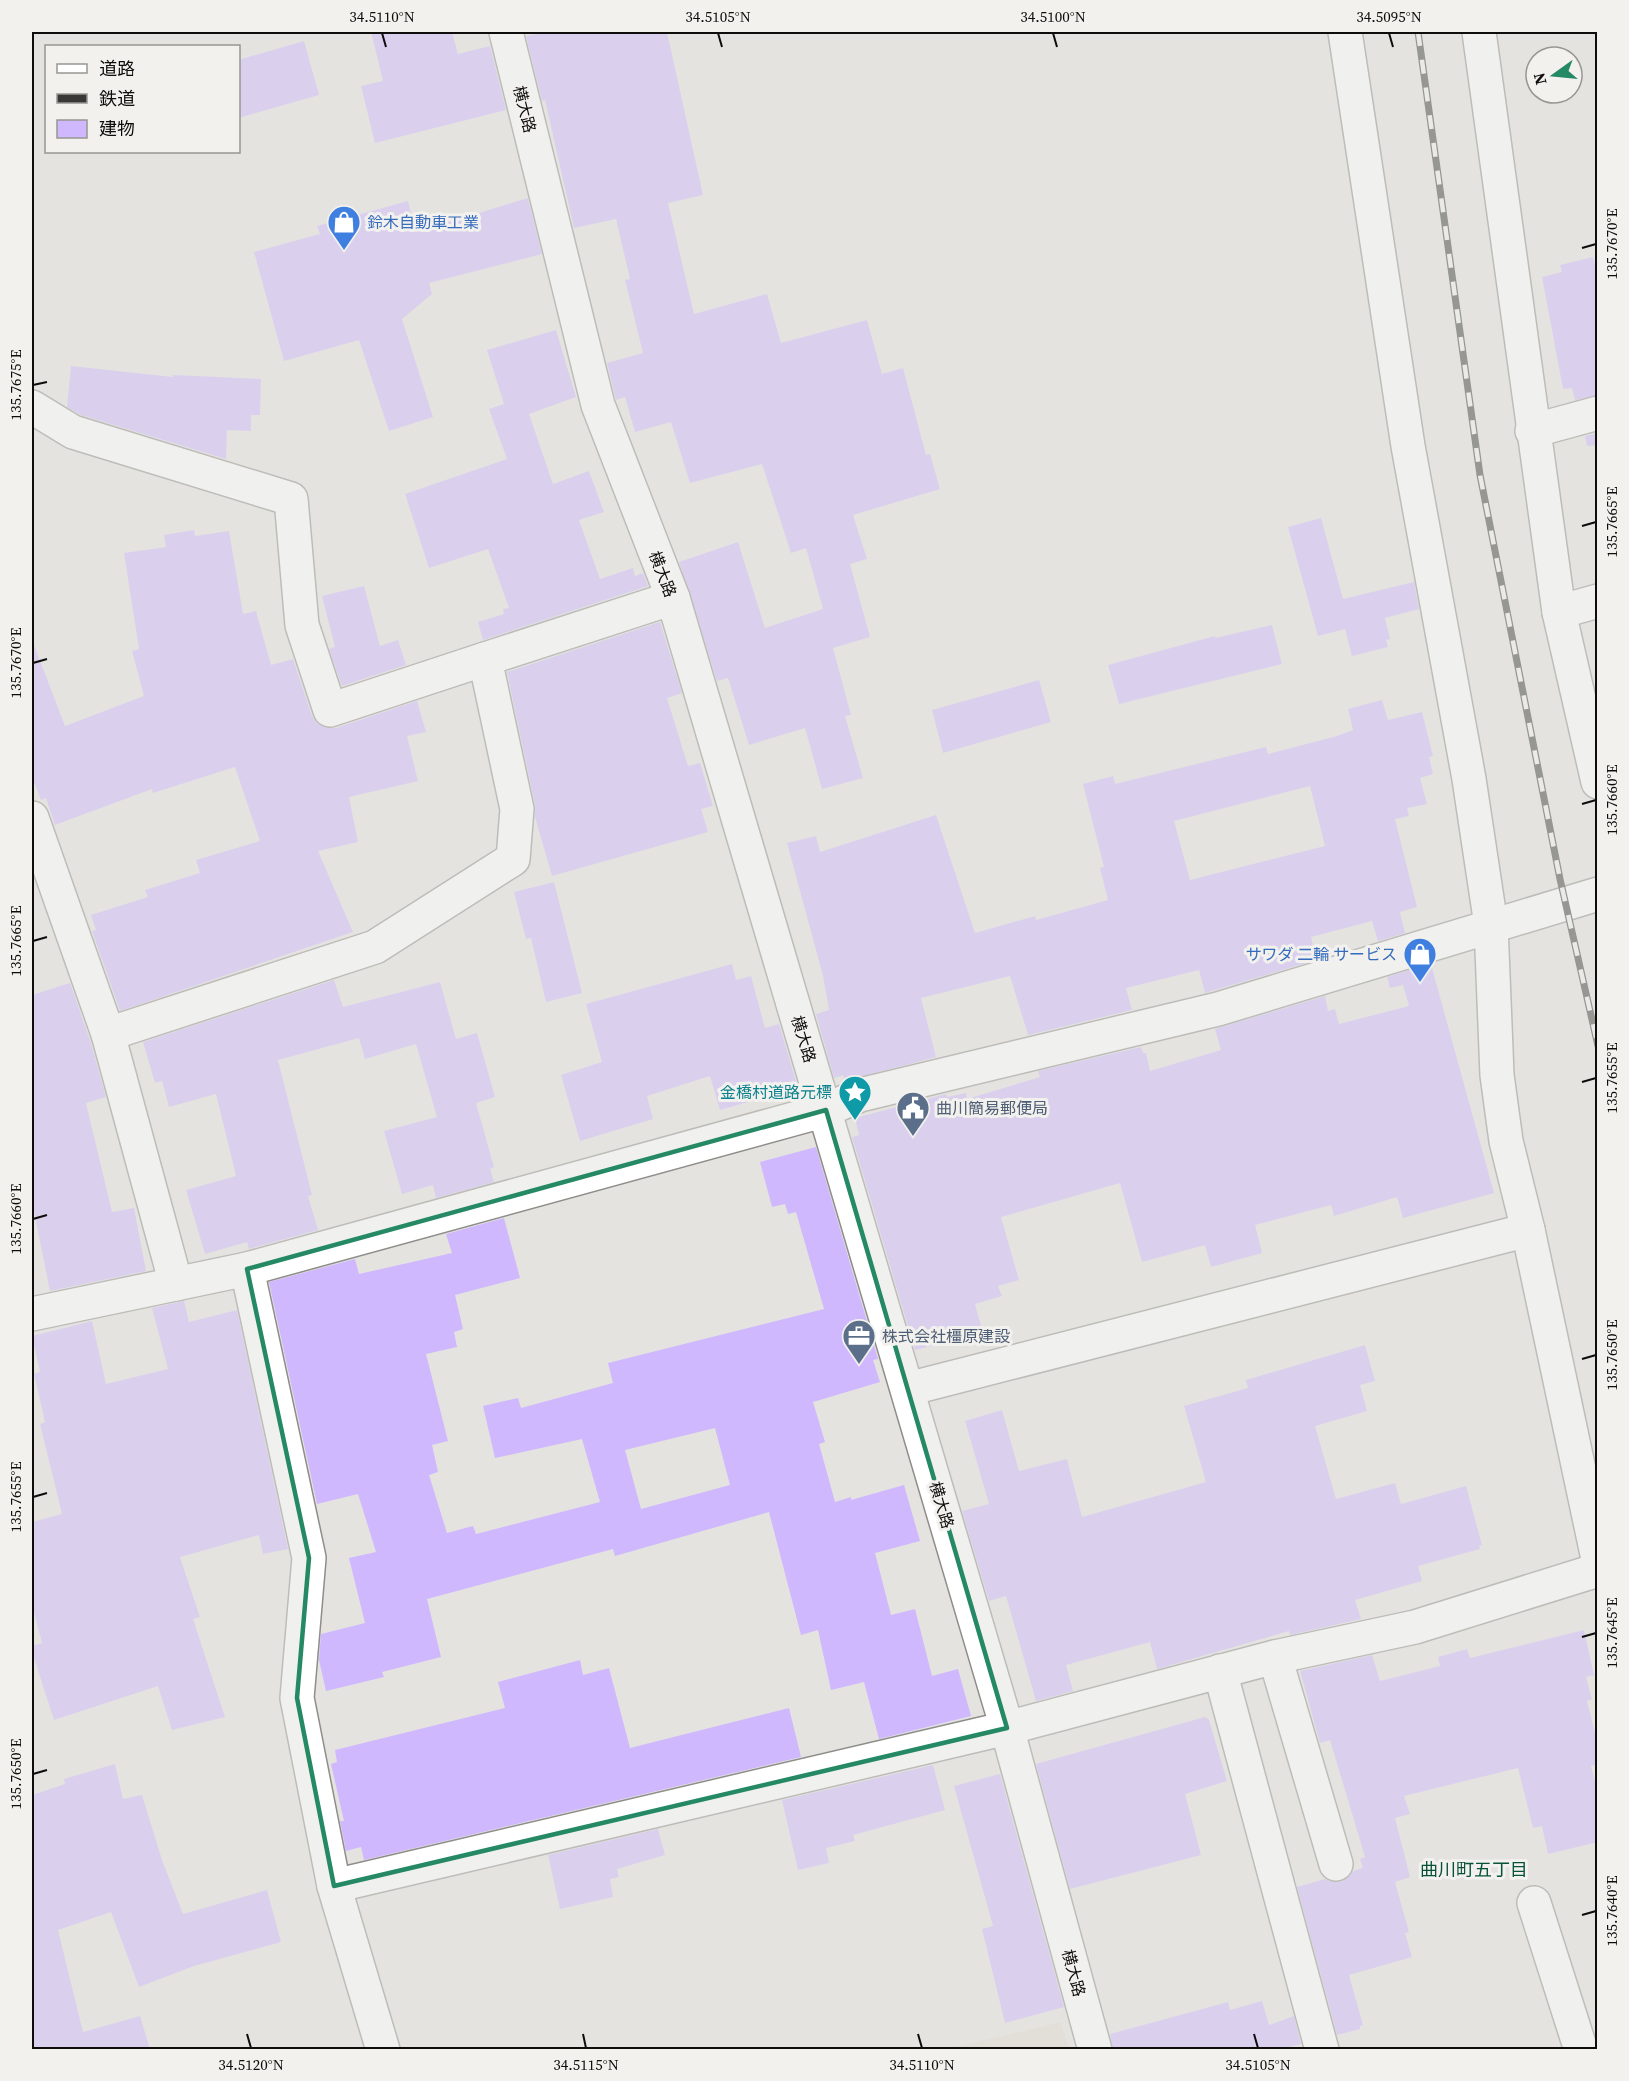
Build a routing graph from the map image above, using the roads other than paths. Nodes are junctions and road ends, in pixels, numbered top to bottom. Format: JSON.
{"nodes":[{"id":1,"x":506,"y":32,"type":"edge"},
{"id":2,"x":1345,"y":32,"type":"edge"},
{"id":3,"x":1479,"y":32,"type":"edge"},
{"id":4,"x":32,"y":407,"type":"edge"},
{"id":5,"x":1598,"y":414,"type":"edge"},
{"id":6,"x":1532,"y":431,"type":"junction"},
{"id":7,"x":672,"y":598,"type":"junction"},
{"id":8,"x":1598,"y":601,"type":"edge"},
{"id":9,"x":1558,"y":612,"type":"junction"},
{"id":10,"x":485,"y":659,"type":"junction"},
{"id":11,"x":1598,"y":782,"type":"edge"},
{"id":12,"x":32,"y":818,"type":"edge"},
{"id":13,"x":1598,"y":894,"type":"edge"},
{"id":14,"x":1491,"y":925,"type":"junction"},
{"id":15,"x":108,"y":1034,"type":"junction"},
{"id":16,"x":826,"y":1110,"type":"junction"},
{"id":17,"x":1528,"y":1230,"type":"junction"},
{"id":18,"x":248,"y":1269,"type":"junction"},
{"id":19,"x":176,"y":1284,"type":"junction"},
{"id":20,"x":32,"y":1314,"type":"edge"},
{"id":21,"x":908,"y":1389,"type":"junction"},
{"id":22,"x":1598,"y":1559,"type":"edge"},
{"id":23,"x":1598,"y":1570,"type":"edge"},
{"id":24,"x":1275,"y":1657,"type":"junction"},
{"id":25,"x":1220,"y":1671,"type":"junction"},
{"id":26,"x":1007,"y":1728,"type":"junction"},
{"id":27,"x":1336,"y":1864,"type":"dead end"},
{"id":28,"x":334,"y":1886,"type":"junction"},
{"id":29,"x":1534,"y":1903,"type":"dead end"},
{"id":30,"x":383,"y":2049,"type":"edge"},
{"id":31,"x":1095,"y":2049,"type":"edge"},
{"id":32,"x":1322,"y":2049,"type":"edge"},
{"id":33,"x":1581,"y":2049,"type":"edge"}],
"edges":[{"from":1,"to":7,"type":"street","name":"横大路"},
{"from":2,"to":14,"type":"street"},
{"from":3,"to":6,"type":"street"},
{"from":4,"to":10,"type":"street"},
{"from":5,"to":6,"type":"street"},
{"from":6,"to":9,"type":"street"},
{"from":7,"to":10,"type":"street"},
{"from":7,"to":16,"type":"street","name":"横大路"},
{"from":8,"to":9,"type":"street"},
{"from":9,"to":11,"type":"street"},
{"from":10,"to":15,"type":"street"},
{"from":12,"to":15,"type":"street"},
{"from":13,"to":14,"type":"street"},
{"from":14,"to":16,"type":"street"},
{"from":14,"to":17,"type":"street"},
{"from":15,"to":19,"type":"street"},
{"from":16,"to":18,"type":"street"},
{"from":16,"to":21,"type":"street","name":"横大路"},
{"from":17,"to":21,"type":"street"},
{"from":17,"to":22,"type":"street"},
{"from":18,"to":19,"type":"street"},
{"from":18,"to":28,"type":"street"},
{"from":19,"to":20,"type":"street"},
{"from":21,"to":26,"type":"street","name":"横大路"},
{"from":23,"to":24,"type":"street"},
{"from":24,"to":25,"type":"street"},
{"from":24,"to":27,"type":"street"},
{"from":25,"to":26,"type":"street"},
{"from":25,"to":32,"type":"street"},
{"from":26,"to":28,"type":"street"},
{"from":26,"to":31,"type":"street","name":"横大路"},
{"from":28,"to":30,"type":"street"},
{"from":29,"to":33,"type":"street"}]}
